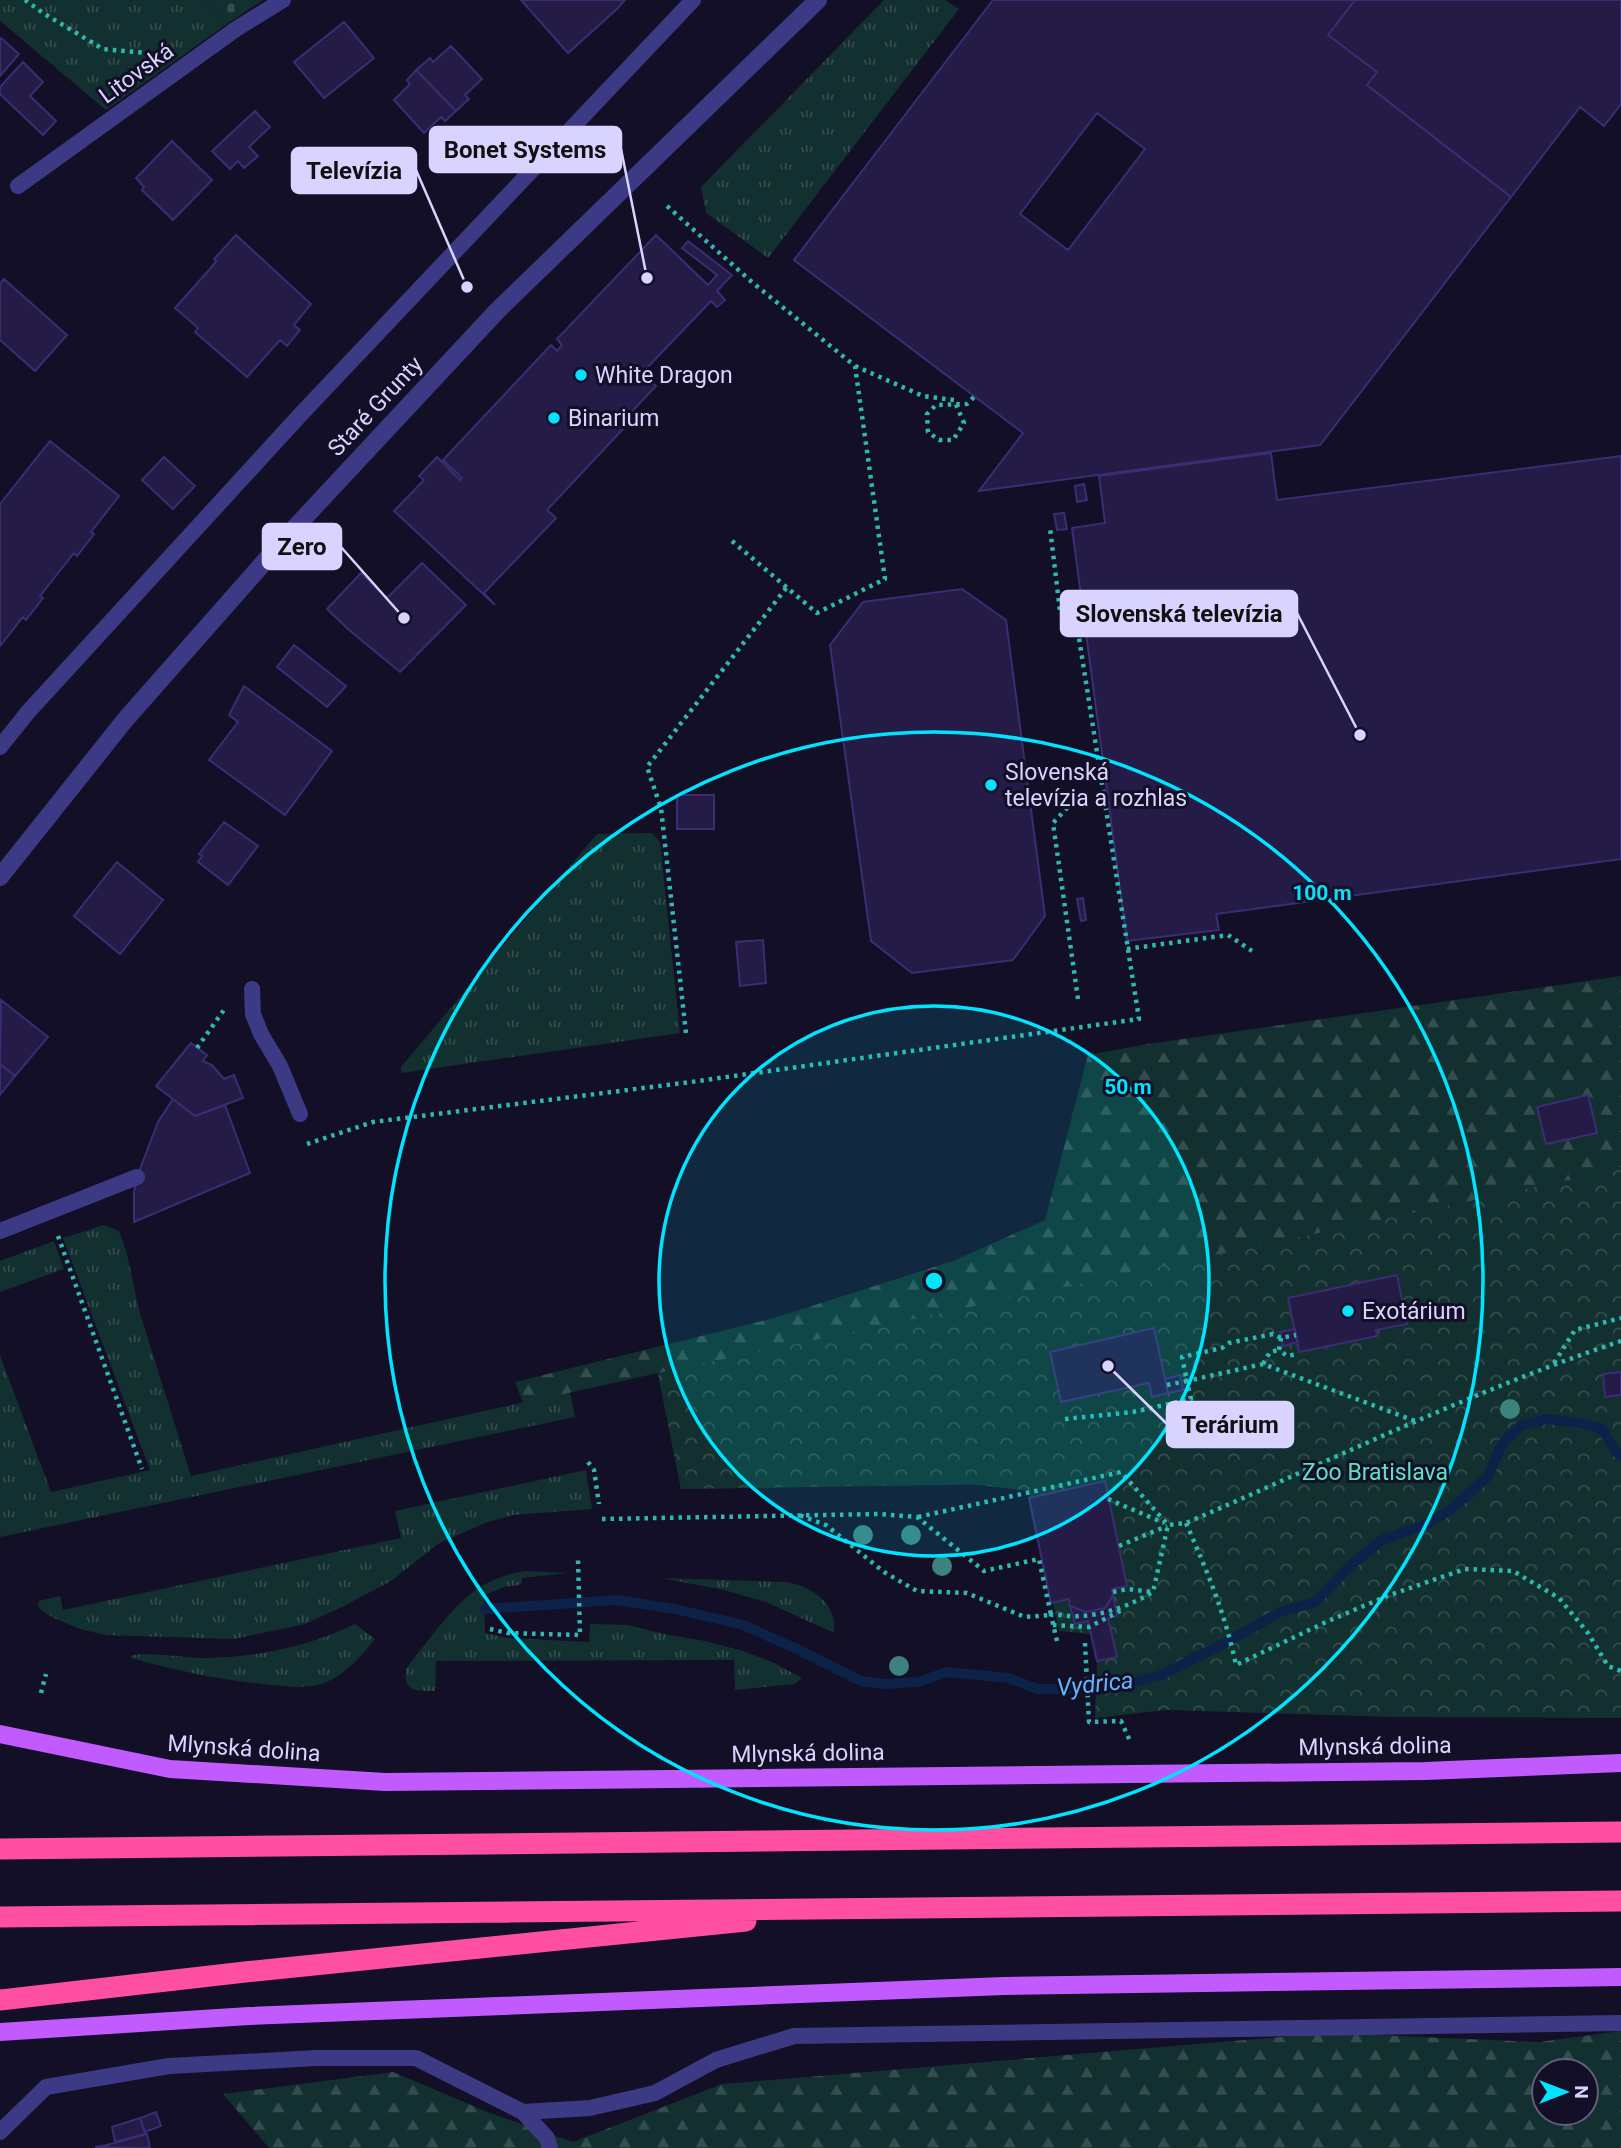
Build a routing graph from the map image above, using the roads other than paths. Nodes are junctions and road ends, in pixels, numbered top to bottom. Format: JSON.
{"nodes":[{"id":1,"x":283,"y":0,"type":"edge"},
{"id":2,"x":693,"y":0,"type":"edge"},
{"id":3,"x":818,"y":0,"type":"edge"},
{"id":4,"x":18,"y":186,"type":"dead end"},
{"id":5,"x":0,"y":747,"type":"edge"},
{"id":6,"x":0,"y":877,"type":"edge"},
{"id":7,"x":252,"y":989,"type":"road end"},
{"id":8,"x":300,"y":1114,"type":"dead end"},
{"id":9,"x":137,"y":1177,"type":"dead end"},
{"id":10,"x":0,"y":1231,"type":"edge"},
{"id":11,"x":0,"y":1734,"type":"edge"},
{"id":12,"x":1621,"y":1763,"type":"edge"},
{"id":13,"x":1621,"y":1832,"type":"edge"},
{"id":14,"x":0,"y":1849,"type":"edge"},
{"id":15,"x":1621,"y":1900,"type":"edge"},
{"id":16,"x":879,"y":1908,"type":"junction"},
{"id":17,"x":0,"y":1917,"type":"edge"},
{"id":18,"x":1621,"y":1978,"type":"edge"},
{"id":19,"x":0,"y":2000,"type":"edge"},
{"id":20,"x":1621,"y":2023,"type":"edge"},
{"id":21,"x":0,"y":2032,"type":"edge"},
{"id":22,"x":523,"y":2112,"type":"junction"},
{"id":23,"x":0,"y":2132,"type":"edge"},
{"id":24,"x":550,"y":2148,"type":"edge"}],
"edges":[{"from":1,"to":4,"type":"lane","name":"Litovská"},
{"from":2,"to":5,"type":"lane"},
{"from":3,"to":6,"type":"street","name":"Staré Grunty"},
{"from":7,"to":8,"type":"lane"},
{"from":9,"to":10,"type":"lane"},
{"from":11,"to":12,"type":"main road","name":"Mlynská dolina"},
{"from":13,"to":14,"type":"highway"},
{"from":15,"to":16,"type":"highway"},
{"from":16,"to":17,"type":"highway"},
{"from":16,"to":19,"type":"highway"},
{"from":18,"to":21,"type":"main road"},
{"from":20,"to":22,"type":"lane"},
{"from":22,"to":23,"type":"lane"},
{"from":22,"to":24,"type":"lane"}]}
